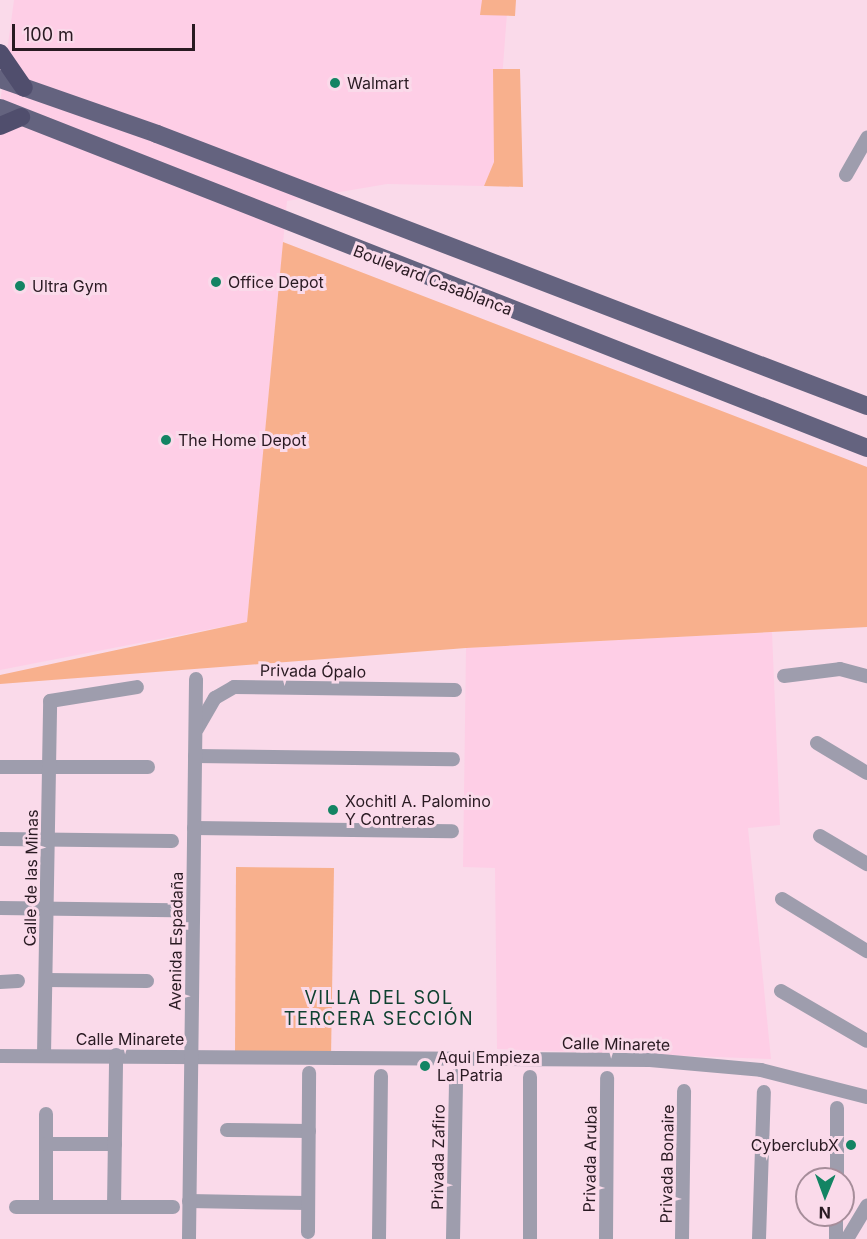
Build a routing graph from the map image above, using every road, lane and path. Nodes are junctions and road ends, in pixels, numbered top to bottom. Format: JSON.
{"nodes":[{"id":1,"x":0,"y":53,"type":"edge"},
{"id":2,"x":0,"y":79,"type":"edge"},
{"id":3,"x":24,"y":87,"type":"junction"},
{"id":4,"x":0,"y":108,"type":"edge"},
{"id":5,"x":21,"y":117,"type":"junction"},
{"id":6,"x":0,"y":126,"type":"edge"},
{"id":7,"x":865,"y":145,"type":"edge"},
{"id":8,"x":846,"y":175,"type":"dead end"},
{"id":9,"x":867,"y":406,"type":"edge"},
{"id":10,"x":867,"y":448,"type":"edge"},
{"id":11,"x":784,"y":676,"type":"dead end"},
{"id":12,"x":867,"y":676,"type":"edge"},
{"id":13,"x":196,"y":679,"type":"dead end"},
{"id":14,"x":137,"y":687,"type":"dead end"},
{"id":15,"x":455,"y":690,"type":"dead end"},
{"id":16,"x":195,"y":732,"type":"junction"},
{"id":17,"x":818,"y":743,"type":"dead end"},
{"id":18,"x":195,"y":756,"type":"junction"},
{"id":19,"x":453,"y":759,"type":"dead end"},
{"id":20,"x":0,"y":767,"type":"edge"},
{"id":21,"x":49,"y":767,"type":"junction"},
{"id":22,"x":148,"y":767,"type":"dead end"},
{"id":23,"x":867,"y":773,"type":"edge"},
{"id":24,"x":194,"y":828,"type":"junction"},
{"id":25,"x":452,"y":831,"type":"dead end"},
{"id":26,"x":820,"y":836,"type":"dead end"},
{"id":27,"x":0,"y":839,"type":"edge"},
{"id":28,"x":48,"y":839,"type":"junction"},
{"id":29,"x":172,"y":841,"type":"dead end"},
{"id":30,"x":867,"y":864,"type":"edge"},
{"id":31,"x":782,"y":899,"type":"dead end"},
{"id":32,"x":0,"y":908,"type":"edge"},
{"id":33,"x":47,"y":909,"type":"junction"},
{"id":34,"x":174,"y":910,"type":"dead end"},
{"id":35,"x":867,"y":951,"type":"edge"},
{"id":36,"x":46,"y":980,"type":"junction"},
{"id":37,"x":18,"y":981,"type":"dead end"},
{"id":38,"x":147,"y":981,"type":"dead end"},
{"id":39,"x":0,"y":982,"type":"edge"},
{"id":40,"x":782,"y":991,"type":"dead end"},
{"id":41,"x":867,"y":1041,"type":"edge"},
{"id":42,"x":44,"y":1055,"type":"junction"},
{"id":43,"x":116,"y":1055,"type":"junction"},
{"id":44,"x":0,"y":1056,"type":"edge"},
{"id":45,"x":191,"y":1056,"type":"junction"},
{"id":46,"x":309,"y":1073,"type":"dead end"},
{"id":47,"x":456,"y":1076,"type":"dead end"},
{"id":48,"x":381,"y":1077,"type":"dead end"},
{"id":49,"x":530,"y":1077,"type":"dead end"},
{"id":50,"x":607,"y":1078,"type":"dead end"},
{"id":51,"x":684,"y":1090,"type":"dead end"},
{"id":52,"x":764,"y":1092,"type":"dead end"},
{"id":53,"x":867,"y":1097,"type":"edge"},
{"id":54,"x":837,"y":1108,"type":"dead end"},
{"id":55,"x":46,"y":1114,"type":"dead end"},
{"id":56,"x":227,"y":1130,"type":"dead end"},
{"id":57,"x":309,"y":1131,"type":"junction"},
{"id":58,"x":115,"y":1143,"type":"junction"},
{"id":59,"x":46,"y":1144,"type":"junction"},
{"id":60,"x":837,"y":1167,"type":"edge"},
{"id":61,"x":189,"y":1202,"type":"junction"},
{"id":62,"x":308,"y":1203,"type":"junction"},
{"id":63,"x":46,"y":1206,"type":"junction"},
{"id":64,"x":867,"y":1206,"type":"edge"},
{"id":65,"x":16,"y":1207,"type":"dead end"},
{"id":66,"x":114,"y":1207,"type":"junction"},
{"id":67,"x":173,"y":1207,"type":"dead end"},
{"id":68,"x":308,"y":1232,"type":"dead end"},
{"id":69,"x":189,"y":1239,"type":"edge"},
{"id":70,"x":379,"y":1239,"type":"edge"},
{"id":71,"x":453,"y":1239,"type":"edge"},
{"id":72,"x":530,"y":1239,"type":"edge"},
{"id":73,"x":606,"y":1239,"type":"edge"},
{"id":74,"x":682,"y":1239,"type":"edge"},
{"id":75,"x":759,"y":1239,"type":"edge"},
{"id":76,"x":847,"y":1239,"type":"edge"}],
"edges":[{"from":1,"to":3,"type":"highway"},
{"from":2,"to":3,"type":"main road"},
{"from":3,"to":9,"type":"main road"},
{"from":4,"to":5,"type":"main road","name":"Boulevard Casablanca"},
{"from":5,"to":6,"type":"highway"},
{"from":5,"to":10,"type":"main road","name":"Boulevard Casablanca"},
{"from":7,"to":8,"type":"street"},
{"from":11,"to":12,"type":"street"},
{"from":13,"to":16,"type":"street","name":"Avenida Espadaña"},
{"from":14,"to":21,"type":"street","name":"Calle de las Minas"},
{"from":15,"to":16,"type":"street","name":"Privada Ópalo"},
{"from":16,"to":18,"type":"street","name":"Avenida Espadaña"},
{"from":17,"to":23,"type":"street"},
{"from":18,"to":19,"type":"street"},
{"from":18,"to":24,"type":"street","name":"Avenida Espadaña"},
{"from":20,"to":21,"type":"street"},
{"from":21,"to":22,"type":"street"},
{"from":21,"to":28,"type":"street","name":"Calle de las Minas"},
{"from":24,"to":25,"type":"street"},
{"from":24,"to":45,"type":"street","name":"Avenida Espadaña"},
{"from":26,"to":30,"type":"street"},
{"from":27,"to":28,"type":"street"},
{"from":28,"to":29,"type":"street"},
{"from":28,"to":33,"type":"street","name":"Calle de las Minas"},
{"from":31,"to":35,"type":"street"},
{"from":32,"to":33,"type":"street"},
{"from":33,"to":34,"type":"street"},
{"from":33,"to":36,"type":"street","name":"Calle de las Minas"},
{"from":36,"to":38,"type":"street"},
{"from":36,"to":42,"type":"street","name":"Calle de las Minas"},
{"from":37,"to":39,"type":"street"},
{"from":40,"to":41,"type":"street"},
{"from":42,"to":43,"type":"street","name":"Calle Minarete"},
{"from":42,"to":44,"type":"street","name":"Calle Minarete"},
{"from":43,"to":45,"type":"street","name":"Calle Minarete"},
{"from":43,"to":58,"type":"street"},
{"from":45,"to":53,"type":"street","name":"Calle Minarete"},
{"from":45,"to":61,"type":"street","name":"Avenida Espadaña"},
{"from":46,"to":57,"type":"street"},
{"from":47,"to":71,"type":"street","name":"Privada Zafiro"},
{"from":48,"to":70,"type":"street"},
{"from":49,"to":72,"type":"street"},
{"from":50,"to":73,"type":"street","name":"Privada Aruba"},
{"from":51,"to":74,"type":"street","name":"Privada Bonaire"},
{"from":52,"to":75,"type":"street"},
{"from":54,"to":60,"type":"street"},
{"from":55,"to":59,"type":"street"},
{"from":56,"to":57,"type":"street"},
{"from":57,"to":62,"type":"street"},
{"from":58,"to":59,"type":"street"},
{"from":58,"to":66,"type":"street"},
{"from":59,"to":63,"type":"street"},
{"from":61,"to":62,"type":"street"},
{"from":61,"to":69,"type":"street","name":"Avenida Espadaña"},
{"from":62,"to":68,"type":"street"},
{"from":63,"to":65,"type":"street"},
{"from":63,"to":66,"type":"street"},
{"from":64,"to":76,"type":"street"},
{"from":66,"to":67,"type":"street"}]}
